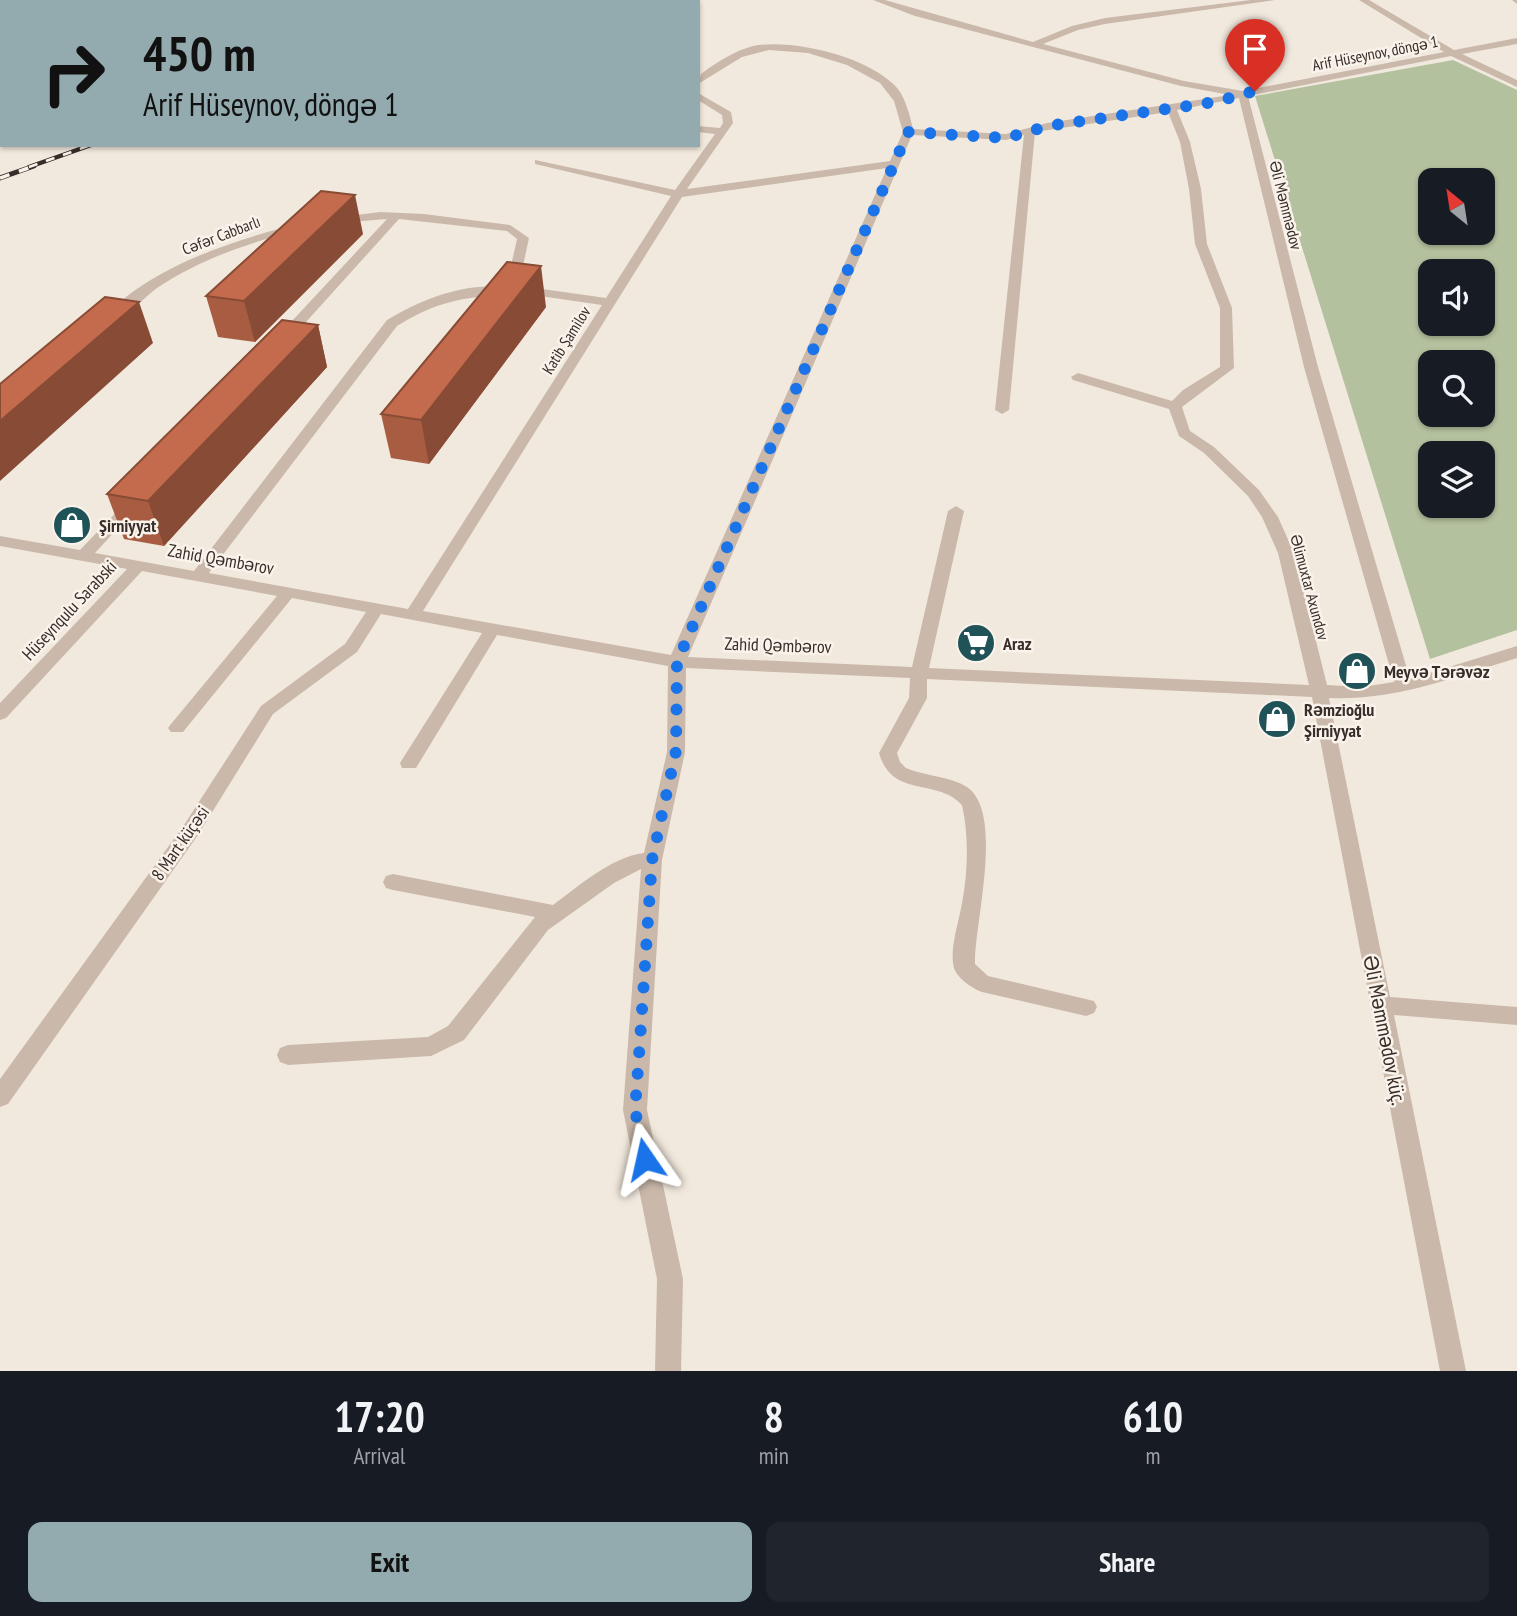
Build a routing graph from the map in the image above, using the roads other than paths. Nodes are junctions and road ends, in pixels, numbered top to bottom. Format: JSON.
{"nodes":[{"id":1,"x":877,"y":0,"type":"edge"},
{"id":2,"x":1271,"y":0,"type":"edge"},
{"id":3,"x":1363,"y":0,"type":"edge"},
{"id":4,"x":1517,"y":41,"type":"edge"},
{"id":5,"x":1035,"y":44,"type":"junction"},
{"id":6,"x":1454,"y":54,"type":"junction"},
{"id":7,"x":700,"y":79,"type":"edge"},
{"id":8,"x":1517,"y":84,"type":"edge"},
{"id":9,"x":1243,"y":94,"type":"junction"},
{"id":10,"x":700,"y":97,"type":"edge"},
{"id":11,"x":1171,"y":108,"type":"junction"},
{"id":12,"x":700,"y":129,"type":"edge"},
{"id":13,"x":722,"y":131,"type":"junction"},
{"id":14,"x":1030,"y":131,"type":"junction"},
{"id":15,"x":908,"y":132,"type":"junction"},
{"id":16,"x":539,"y":162,"type":"dead end"},
{"id":17,"x":894,"y":164,"type":"junction"},
{"id":18,"x":678,"y":194,"type":"junction"},
{"id":19,"x":395,"y":216,"type":"junction"},
{"id":20,"x":523,"y":290,"type":"junction"},
{"id":21,"x":611,"y":302,"type":"junction"},
{"id":22,"x":106,"y":321,"type":"edge"},
{"id":23,"x":273,"y":350,"type":"edge"},
{"id":24,"x":1078,"y":377,"type":"dead end"},
{"id":25,"x":1175,"y":406,"type":"junction"},
{"id":26,"x":1002,"y":410,"type":"dead end"},
{"id":27,"x":141,"y":494,"type":"edge"},
{"id":28,"x":956,"y":511,"type":"dead end"},
{"id":29,"x":0,"y":541,"type":"edge"},
{"id":30,"x":84,"y":556,"type":"junction"},
{"id":31,"x":139,"y":565,"type":"junction"},
{"id":32,"x":198,"y":576,"type":"junction"},
{"id":33,"x":289,"y":592,"type":"junction"},
{"id":34,"x":377,"y":607,"type":"junction"},
{"id":35,"x":414,"y":613,"type":"junction"},
{"id":36,"x":493,"y":628,"type":"junction"},
{"id":37,"x":1517,"y":652,"type":"edge"},
{"id":38,"x":677,"y":662,"type":"junction"},
{"id":39,"x":919,"y":672,"type":"junction"},
{"id":40,"x":1404,"y":687,"type":"junction"},
{"id":41,"x":1319,"y":690,"type":"junction"},
{"id":42,"x":0,"y":713,"type":"edge"},
{"id":43,"x":177,"y":728,"type":"dead end"},
{"id":44,"x":409,"y":763,"type":"dead end"},
{"id":45,"x":652,"y":860,"type":"junction"},
{"id":46,"x":393,"y":882,"type":"dead end"},
{"id":47,"x":554,"y":913,"type":"junction"},
{"id":48,"x":1380,"y":1005,"type":"junction"},
{"id":49,"x":1086,"y":1007,"type":"dead end"},
{"id":50,"x":1517,"y":1016,"type":"edge"},
{"id":51,"x":288,"y":1055,"type":"dead end"},
{"id":52,"x":0,"y":1097,"type":"edge"},
{"id":53,"x":668,"y":1371,"type":"edge"},
{"id":54,"x":1452,"y":1371,"type":"edge"}],
"edges":[{"from":1,"to":5,"type":"street"},
{"from":2,"to":5,"type":"street"},
{"from":3,"to":6,"type":"street"},
{"from":4,"to":6,"type":"street","name":"Arif Hüseynov, döngə 1"},
{"from":5,"to":9,"type":"street"},
{"from":6,"to":8,"type":"street"},
{"from":6,"to":9,"type":"street","name":"Arif Hüseynov, döngə 1"},
{"from":7,"to":15,"type":"street"},
{"from":9,"to":11,"type":"street","name":"Arif Hüseynov, döngə 1"},
{"from":9,"to":40,"type":"street","name":"Əli Məmmədov"},
{"from":10,"to":13,"type":"street"},
{"from":11,"to":14,"type":"street","name":"Arif Hüseynov, döngə 1"},
{"from":11,"to":25,"type":"street"},
{"from":12,"to":13,"type":"street"},
{"from":13,"to":18,"type":"street","name":"Katib Şamilov"},
{"from":14,"to":15,"type":"street","name":"Arif Hüseynov, döngə 1"},
{"from":14,"to":26,"type":"street"},
{"from":15,"to":17,"type":"street"},
{"from":16,"to":18,"type":"street"},
{"from":17,"to":18,"type":"street"},
{"from":17,"to":38,"type":"street"},
{"from":18,"to":21,"type":"street","name":"Katib Şamilov"},
{"from":19,"to":20,"type":"street","name":"Cəfər Cabbarlı"},
{"from":19,"to":22,"type":"street","name":"Cəfər Cabbarlı"},
{"from":19,"to":23,"type":"street"},
{"from":20,"to":21,"type":"street"},
{"from":20,"to":32,"type":"street"},
{"from":21,"to":35,"type":"street","name":"Katib Şamilov"},
{"from":24,"to":25,"type":"street"},
{"from":25,"to":41,"type":"street","name":"Əlimuxtar Axundov"},
{"from":27,"to":30,"type":"street"},
{"from":28,"to":39,"type":"street"},
{"from":29,"to":30,"type":"street","name":"Zahid Qəmbərov"},
{"from":30,"to":31,"type":"street","name":"Zahid Qəmbərov"},
{"from":31,"to":32,"type":"street","name":"Zahid Qəmbərov"},
{"from":31,"to":42,"type":"street","name":"Hüseynqulu Sarabski"},
{"from":32,"to":33,"type":"street","name":"Zahid Qəmbərov"},
{"from":33,"to":34,"type":"street","name":"Zahid Qəmbərov"},
{"from":33,"to":43,"type":"street"},
{"from":34,"to":35,"type":"street","name":"Zahid Qəmbərov"},
{"from":34,"to":52,"type":"street","name":"8 Mart küçəsi"},
{"from":35,"to":36,"type":"street","name":"Zahid Qəmbərov"},
{"from":36,"to":38,"type":"street","name":"Zahid Qəmbərov"},
{"from":36,"to":44,"type":"street"},
{"from":37,"to":40,"type":"street","name":"Zahid Qəmbərov"},
{"from":38,"to":39,"type":"street","name":"Zahid Qəmbərov"},
{"from":38,"to":45,"type":"street"},
{"from":39,"to":41,"type":"street","name":"Zahid Qəmbərov"},
{"from":39,"to":49,"type":"street"},
{"from":40,"to":41,"type":"street","name":"Zahid Qəmbərov"},
{"from":41,"to":48,"type":"street","name":"Əli Məmmədov küç."},
{"from":45,"to":47,"type":"street"},
{"from":45,"to":53,"type":"street"},
{"from":46,"to":47,"type":"street"},
{"from":47,"to":51,"type":"street"},
{"from":48,"to":50,"type":"street"},
{"from":48,"to":54,"type":"street","name":"Əli Məmmədov küç."}]}
